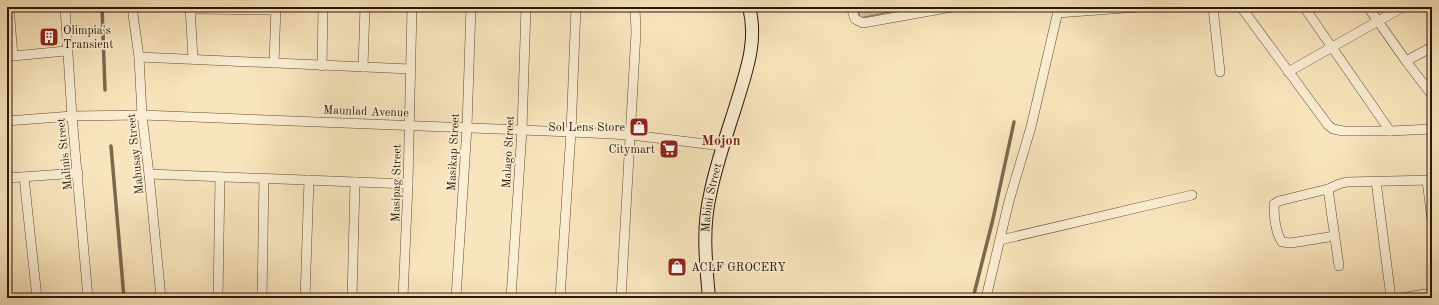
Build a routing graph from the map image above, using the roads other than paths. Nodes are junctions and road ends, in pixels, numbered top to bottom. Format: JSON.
{"nodes":[{"id":1,"x":9,"y":7,"type":"edge"},
{"id":2,"x":64,"y":7,"type":"edge"},
{"id":3,"x":132,"y":7,"type":"edge"},
{"id":4,"x":323,"y":7,"type":"edge"},
{"id":5,"x":365,"y":7,"type":"edge"},
{"id":6,"x":412,"y":7,"type":"edge"},
{"id":7,"x":471,"y":7,"type":"edge"},
{"id":8,"x":526,"y":7,"type":"edge"},
{"id":9,"x":576,"y":7,"type":"edge"},
{"id":10,"x":635,"y":7,"type":"edge"},
{"id":11,"x":749,"y":7,"type":"edge"},
{"id":12,"x":851,"y":7,"type":"edge"},
{"id":13,"x":952,"y":7,"type":"edge"},
{"id":14,"x":1139,"y":7,"type":"edge"},
{"id":15,"x":1212,"y":7,"type":"edge"},
{"id":16,"x":1241,"y":7,"type":"edge"},
{"id":17,"x":1304,"y":7,"type":"edge"},
{"id":18,"x":1368,"y":7,"type":"edge"},
{"id":19,"x":1403,"y":7,"type":"edge"},
{"id":20,"x":190,"y":8,"type":"edge"},
{"id":21,"x":276,"y":9,"type":"edge"},
{"id":22,"x":1058,"y":10,"type":"edge"},
{"id":23,"x":1379,"y":21,"type":"junction"},
{"id":24,"x":1332,"y":47,"type":"junction"},
{"id":25,"x":1432,"y":47,"type":"edge"},
{"id":26,"x":66,"y":51,"type":"junction"},
{"id":27,"x":10,"y":56,"type":"edge"},
{"id":28,"x":138,"y":57,"type":"junction"},
{"id":29,"x":193,"y":59,"type":"junction"},
{"id":30,"x":1406,"y":61,"type":"junction"},
{"id":31,"x":274,"y":63,"type":"junction"},
{"id":32,"x":322,"y":66,"type":"junction"},
{"id":33,"x":363,"y":67,"type":"junction"},
{"id":34,"x":410,"y":69,"type":"junction"},
{"id":35,"x":1220,"y":72,"type":"dead end"},
{"id":36,"x":1288,"y":72,"type":"junction"},
{"id":37,"x":1432,"y":95,"type":"edge"},
{"id":38,"x":142,"y":115,"type":"junction"},
{"id":39,"x":72,"y":116,"type":"junction"},
{"id":40,"x":7,"y":121,"type":"edge"},
{"id":41,"x":409,"y":125,"type":"junction"},
{"id":42,"x":467,"y":127,"type":"junction"},
{"id":43,"x":1432,"y":129,"type":"edge"},
{"id":44,"x":522,"y":130,"type":"junction"},
{"id":45,"x":1390,"y":131,"type":"junction"},
{"id":46,"x":571,"y":132,"type":"junction"},
{"id":47,"x":630,"y":135,"type":"junction"},
{"id":48,"x":722,"y":146,"type":"junction"},
{"id":49,"x":78,"y":173,"type":"junction"},
{"id":50,"x":149,"y":174,"type":"junction"},
{"id":51,"x":24,"y":177,"type":"junction"},
{"id":52,"x":220,"y":177,"type":"junction"},
{"id":53,"x":7,"y":178,"type":"edge"},
{"id":54,"x":264,"y":178,"type":"junction"},
{"id":55,"x":309,"y":180,"type":"junction"},
{"id":56,"x":1429,"y":180,"type":"edge"},
{"id":57,"x":1376,"y":181,"type":"junction"},
{"id":58,"x":356,"y":182,"type":"junction"},
{"id":59,"x":408,"y":184,"type":"junction"},
{"id":60,"x":1328,"y":189,"type":"junction"},
{"id":61,"x":1192,"y":195,"type":"dead end"},
{"id":62,"x":1432,"y":221,"type":"edge"},
{"id":63,"x":1334,"y":236,"type":"junction"},
{"id":64,"x":1000,"y":240,"type":"junction"},
{"id":65,"x":1339,"y":266,"type":"dead end"},
{"id":66,"x":1432,"y":294,"type":"edge"},
{"id":67,"x":37,"y":298,"type":"edge"},
{"id":68,"x":88,"y":298,"type":"edge"},
{"id":69,"x":161,"y":298,"type":"edge"},
{"id":70,"x":218,"y":298,"type":"edge"},
{"id":71,"x":262,"y":298,"type":"edge"},
{"id":72,"x":305,"y":298,"type":"edge"},
{"id":73,"x":352,"y":298,"type":"edge"},
{"id":74,"x":403,"y":298,"type":"edge"},
{"id":75,"x":456,"y":298,"type":"edge"},
{"id":76,"x":511,"y":298,"type":"edge"},
{"id":77,"x":560,"y":298,"type":"edge"},
{"id":78,"x":621,"y":298,"type":"edge"},
{"id":79,"x":708,"y":298,"type":"edge"},
{"id":80,"x":986,"y":298,"type":"edge"},
{"id":81,"x":1391,"y":298,"type":"edge"},
{"id":82,"x":1400,"y":298,"type":"edge"}],
"edges":[{"from":1,"to":27,"type":"street"},
{"from":2,"to":26,"type":"street","name":"Malinis Street"},
{"from":3,"to":28,"type":"street","name":"Mahusay Street"},
{"from":4,"to":32,"type":"street"},
{"from":5,"to":33,"type":"street"},
{"from":6,"to":34,"type":"street","name":"Masipag Street"},
{"from":7,"to":42,"type":"street","name":"Masikap Street"},
{"from":8,"to":44,"type":"street","name":"Malago Street"},
{"from":9,"to":46,"type":"street"},
{"from":10,"to":47,"type":"street"},
{"from":11,"to":48,"type":"main road","name":"Mabini Street"},
{"from":12,"to":13,"type":"street"},
{"from":14,"to":22,"type":"street"},
{"from":15,"to":35,"type":"street"},
{"from":16,"to":36,"type":"street"},
{"from":17,"to":24,"type":"street"},
{"from":18,"to":23,"type":"street"},
{"from":19,"to":23,"type":"street"},
{"from":20,"to":21,"type":"street"},
{"from":20,"to":29,"type":"street"},
{"from":21,"to":31,"type":"street"},
{"from":22,"to":64,"type":"street"},
{"from":23,"to":24,"type":"street"},
{"from":23,"to":30,"type":"street"},
{"from":24,"to":36,"type":"street"},
{"from":24,"to":45,"type":"street"},
{"from":25,"to":30,"type":"street"},
{"from":26,"to":27,"type":"street"},
{"from":26,"to":39,"type":"street","name":"Malinis Street"},
{"from":28,"to":29,"type":"street"},
{"from":28,"to":38,"type":"street","name":"Mahusay Street"},
{"from":29,"to":31,"type":"street"},
{"from":30,"to":37,"type":"street"},
{"from":31,"to":32,"type":"street"},
{"from":32,"to":33,"type":"street"},
{"from":33,"to":34,"type":"street"},
{"from":34,"to":41,"type":"street","name":"Masipag Street"},
{"from":36,"to":45,"type":"street"},
{"from":38,"to":39,"type":"street","name":"Maunlad Avenue"},
{"from":38,"to":41,"type":"street","name":"Maunlad Avenue"},
{"from":38,"to":50,"type":"street","name":"Mahusay Street"},
{"from":39,"to":40,"type":"street","name":"Maunlad Avenue"},
{"from":39,"to":49,"type":"street","name":"Malinis Street"},
{"from":41,"to":42,"type":"street","name":"Maunlad Avenue"},
{"from":41,"to":59,"type":"street","name":"Masipag Street"},
{"from":42,"to":44,"type":"street","name":"Maunlad Avenue"},
{"from":42,"to":75,"type":"street","name":"Masikap Street"},
{"from":43,"to":45,"type":"street"},
{"from":44,"to":46,"type":"street","name":"Maunlad Avenue"},
{"from":44,"to":76,"type":"street","name":"Malago Street"},
{"from":46,"to":47,"type":"street","name":"Maunlad Avenue"},
{"from":46,"to":77,"type":"street"},
{"from":47,"to":48,"type":"street","name":"Maunlad Avenue"},
{"from":47,"to":78,"type":"street"},
{"from":48,"to":79,"type":"main road","name":"Mabini Street"},
{"from":49,"to":51,"type":"street"},
{"from":49,"to":68,"type":"street","name":"Malinis Street"},
{"from":50,"to":52,"type":"street"},
{"from":50,"to":69,"type":"street","name":"Mahusay Street"},
{"from":51,"to":53,"type":"street"},
{"from":51,"to":67,"type":"street"},
{"from":52,"to":54,"type":"street"},
{"from":52,"to":70,"type":"street"},
{"from":54,"to":55,"type":"street"},
{"from":54,"to":71,"type":"street"},
{"from":55,"to":58,"type":"street"},
{"from":55,"to":72,"type":"street"},
{"from":56,"to":57,"type":"street"},
{"from":56,"to":62,"type":"street"},
{"from":57,"to":60,"type":"street"},
{"from":57,"to":81,"type":"street"},
{"from":58,"to":59,"type":"street"},
{"from":58,"to":73,"type":"street"},
{"from":59,"to":74,"type":"street","name":"Masipag Street"},
{"from":60,"to":63,"type":"street"},
{"from":60,"to":63,"type":"street"},
{"from":61,"to":64,"type":"street"},
{"from":63,"to":65,"type":"street"},
{"from":64,"to":80,"type":"street"},
{"from":66,"to":82,"type":"street"}]}
